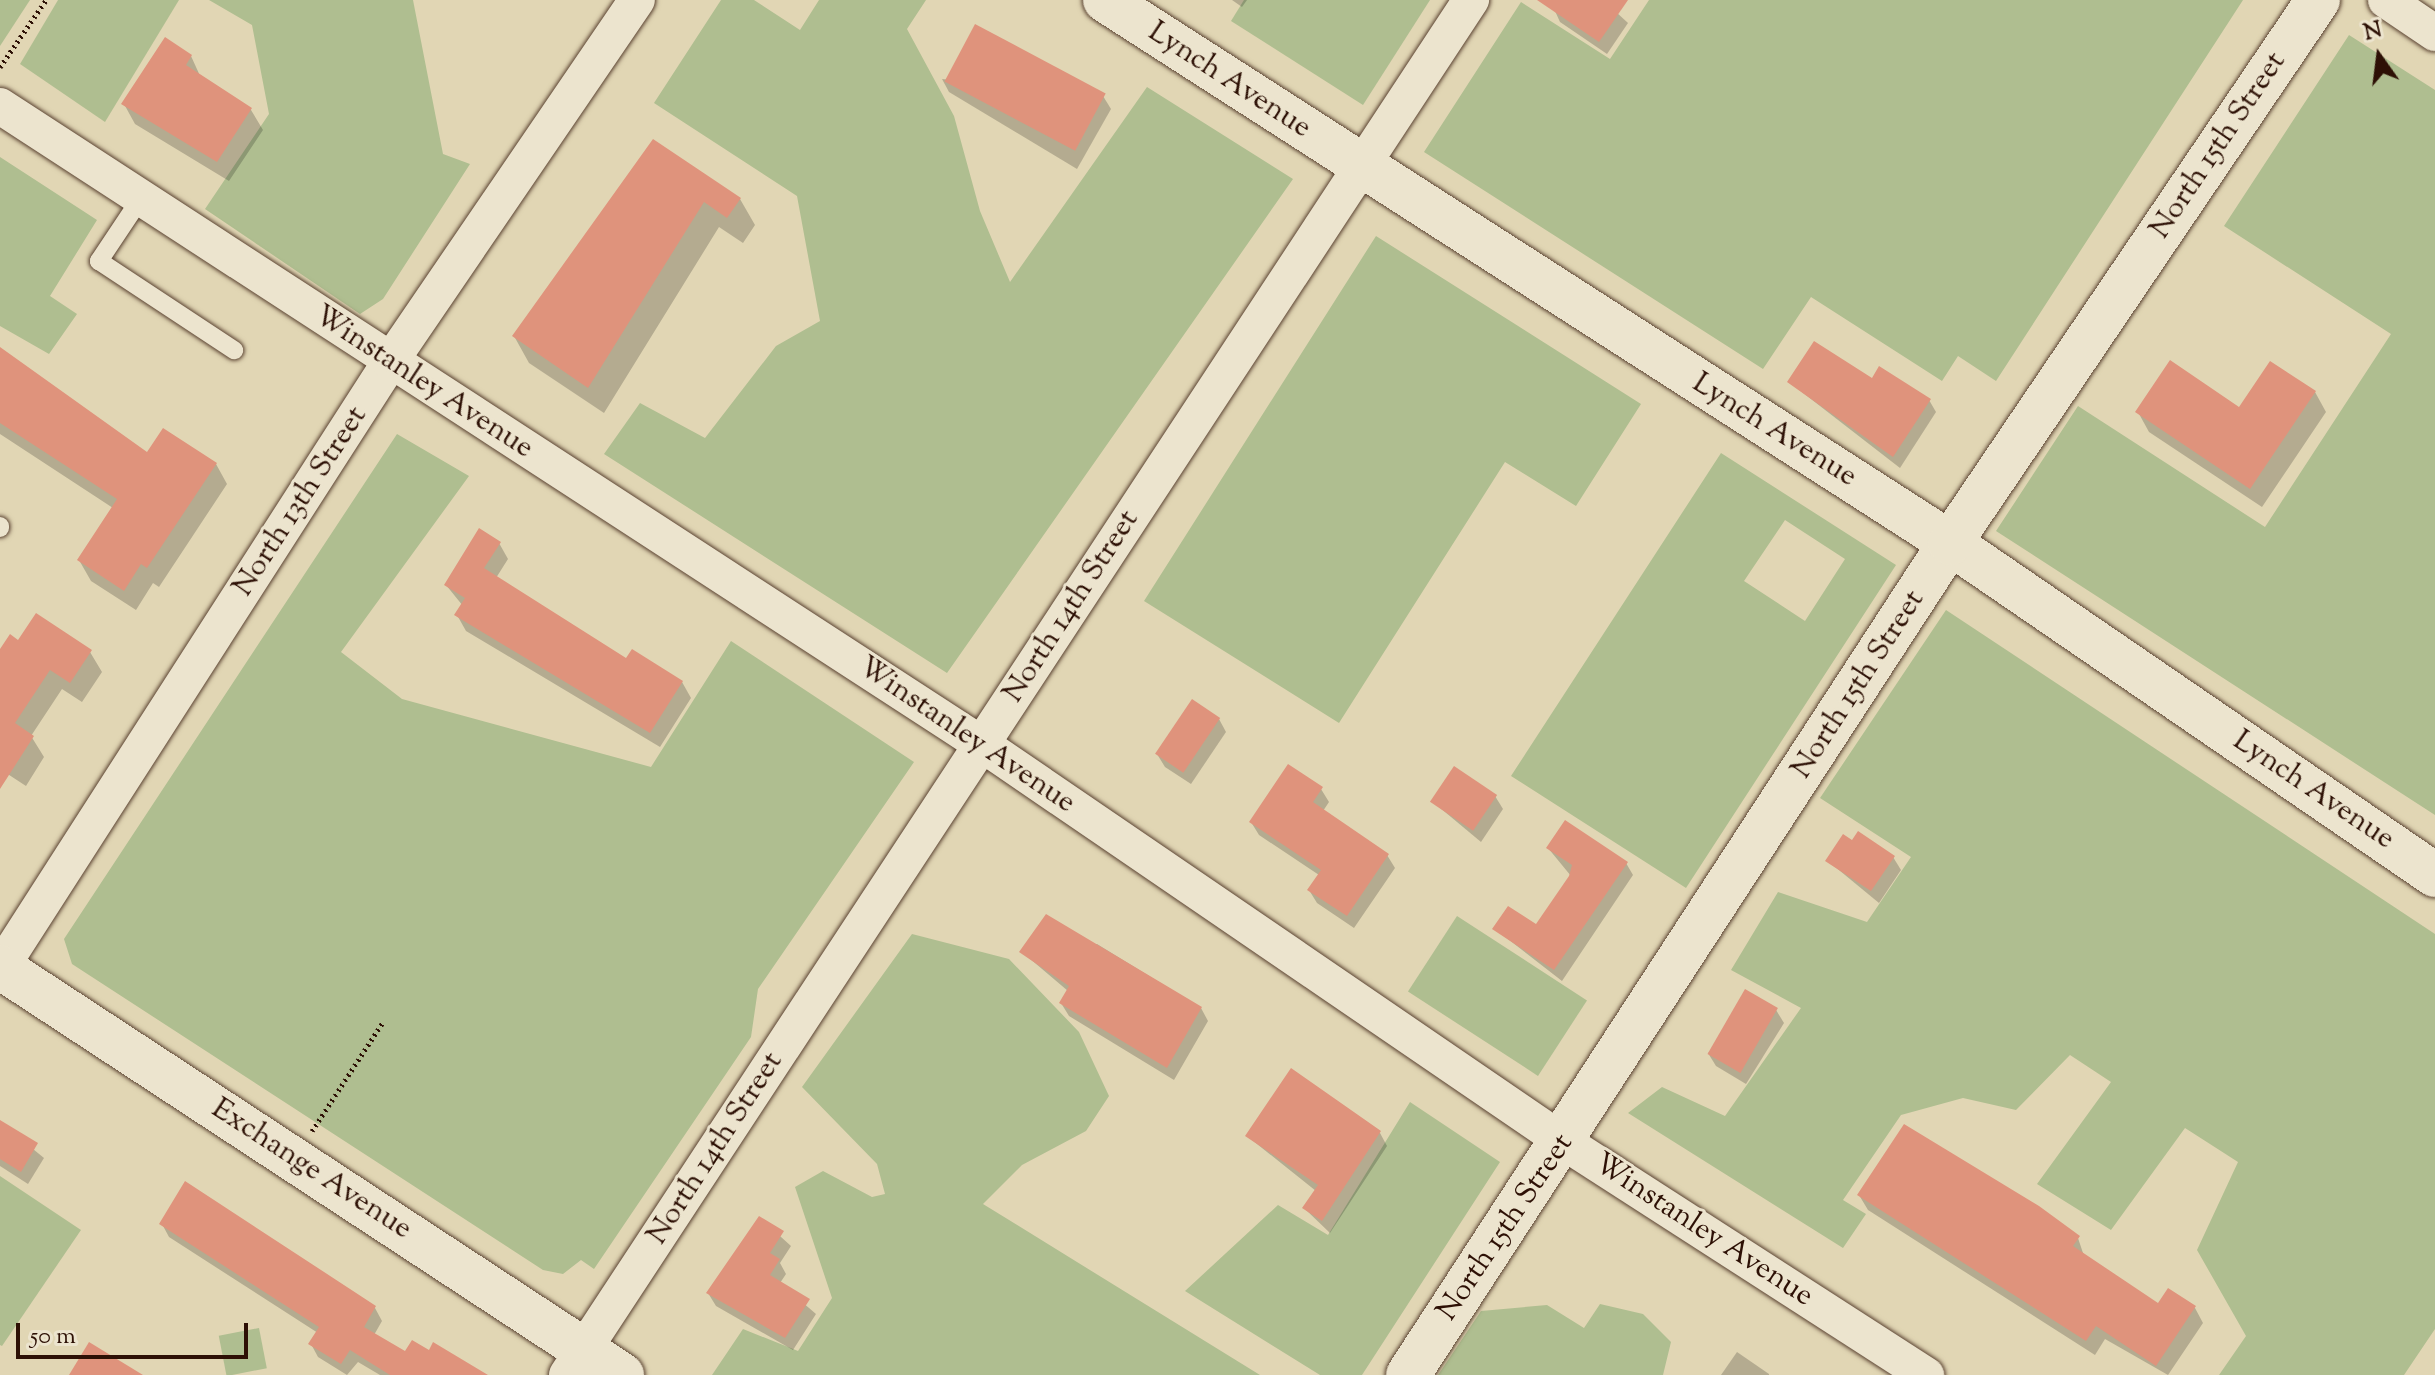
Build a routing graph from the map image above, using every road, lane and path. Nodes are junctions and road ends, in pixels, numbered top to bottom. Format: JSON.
{"nodes":[{"id":1,"x":46,"y":0,"type":"edge"},
{"id":2,"x":637,"y":0,"type":"edge"},
{"id":3,"x":1105,"y":0,"type":"edge"},
{"id":4,"x":1471,"y":0,"type":"edge"},
{"id":5,"x":2318,"y":0,"type":"edge"},
{"id":6,"x":2386,"y":0,"type":"edge"},
{"id":7,"x":2435,"y":33,"type":"edge"},
{"id":8,"x":0,"y":67,"type":"edge"},
{"id":9,"x":0,"y":106,"type":"edge"},
{"id":10,"x":1357,"y":166,"type":"junction"},
{"id":11,"x":141,"y":198,"type":"junction"},
{"id":12,"x":234,"y":350,"type":"dead end"},
{"id":13,"x":390,"y":362,"type":"junction"},
{"id":14,"x":1950,"y":543,"type":"junction"},
{"id":15,"x":983,"y":745,"type":"junction"},
{"id":16,"x":2435,"y":875,"type":"edge"},
{"id":17,"x":0,"y":968,"type":"edge"},
{"id":18,"x":383,"y":1022,"type":"dead end"},
{"id":19,"x":1564,"y":1142,"type":"junction"},
{"id":20,"x":294,"y":1158,"type":"junction"},
{"id":21,"x":575,"y":1362,"type":"edge"},
{"id":22,"x":622,"y":1375,"type":"edge"},
{"id":23,"x":1408,"y":1375,"type":"edge"},
{"id":24,"x":1926,"y":1375,"type":"edge"}],
"edges":[{"from":1,"to":8,"type":"path"},
{"from":2,"to":13,"type":"street","name":"North 13th Street"},
{"from":3,"to":10,"type":"street","name":"Lynch Avenue"},
{"from":4,"to":10,"type":"street","name":"North 14th Street"},
{"from":5,"to":14,"type":"street","name":"North 15th Street"},
{"from":6,"to":7,"type":"street"},
{"from":9,"to":11,"type":"street","name":"Winstanley Avenue"},
{"from":10,"to":14,"type":"street","name":"Lynch Avenue"},
{"from":10,"to":15,"type":"street","name":"North 14th Street"},
{"from":11,"to":12,"type":"lane"},
{"from":11,"to":13,"type":"street","name":"Winstanley Avenue"},
{"from":13,"to":15,"type":"street","name":"Winstanley Avenue"},
{"from":13,"to":17,"type":"street","name":"North 13th Street"},
{"from":14,"to":16,"type":"street","name":"Lynch Avenue"},
{"from":14,"to":19,"type":"street","name":"North 15th Street"},
{"from":15,"to":19,"type":"street","name":"Winstanley Avenue"},
{"from":15,"to":21,"type":"street","name":"North 14th Street"},
{"from":17,"to":20,"type":"street","name":"Exchange Avenue"},
{"from":18,"to":20,"type":"path"},
{"from":19,"to":23,"type":"street","name":"North 15th Street"},
{"from":19,"to":24,"type":"street","name":"Winstanley Avenue"},
{"from":20,"to":21,"type":"street","name":"Exchange Avenue"},
{"from":21,"to":22,"type":"street","name":"Exchange Avenue"}]}
